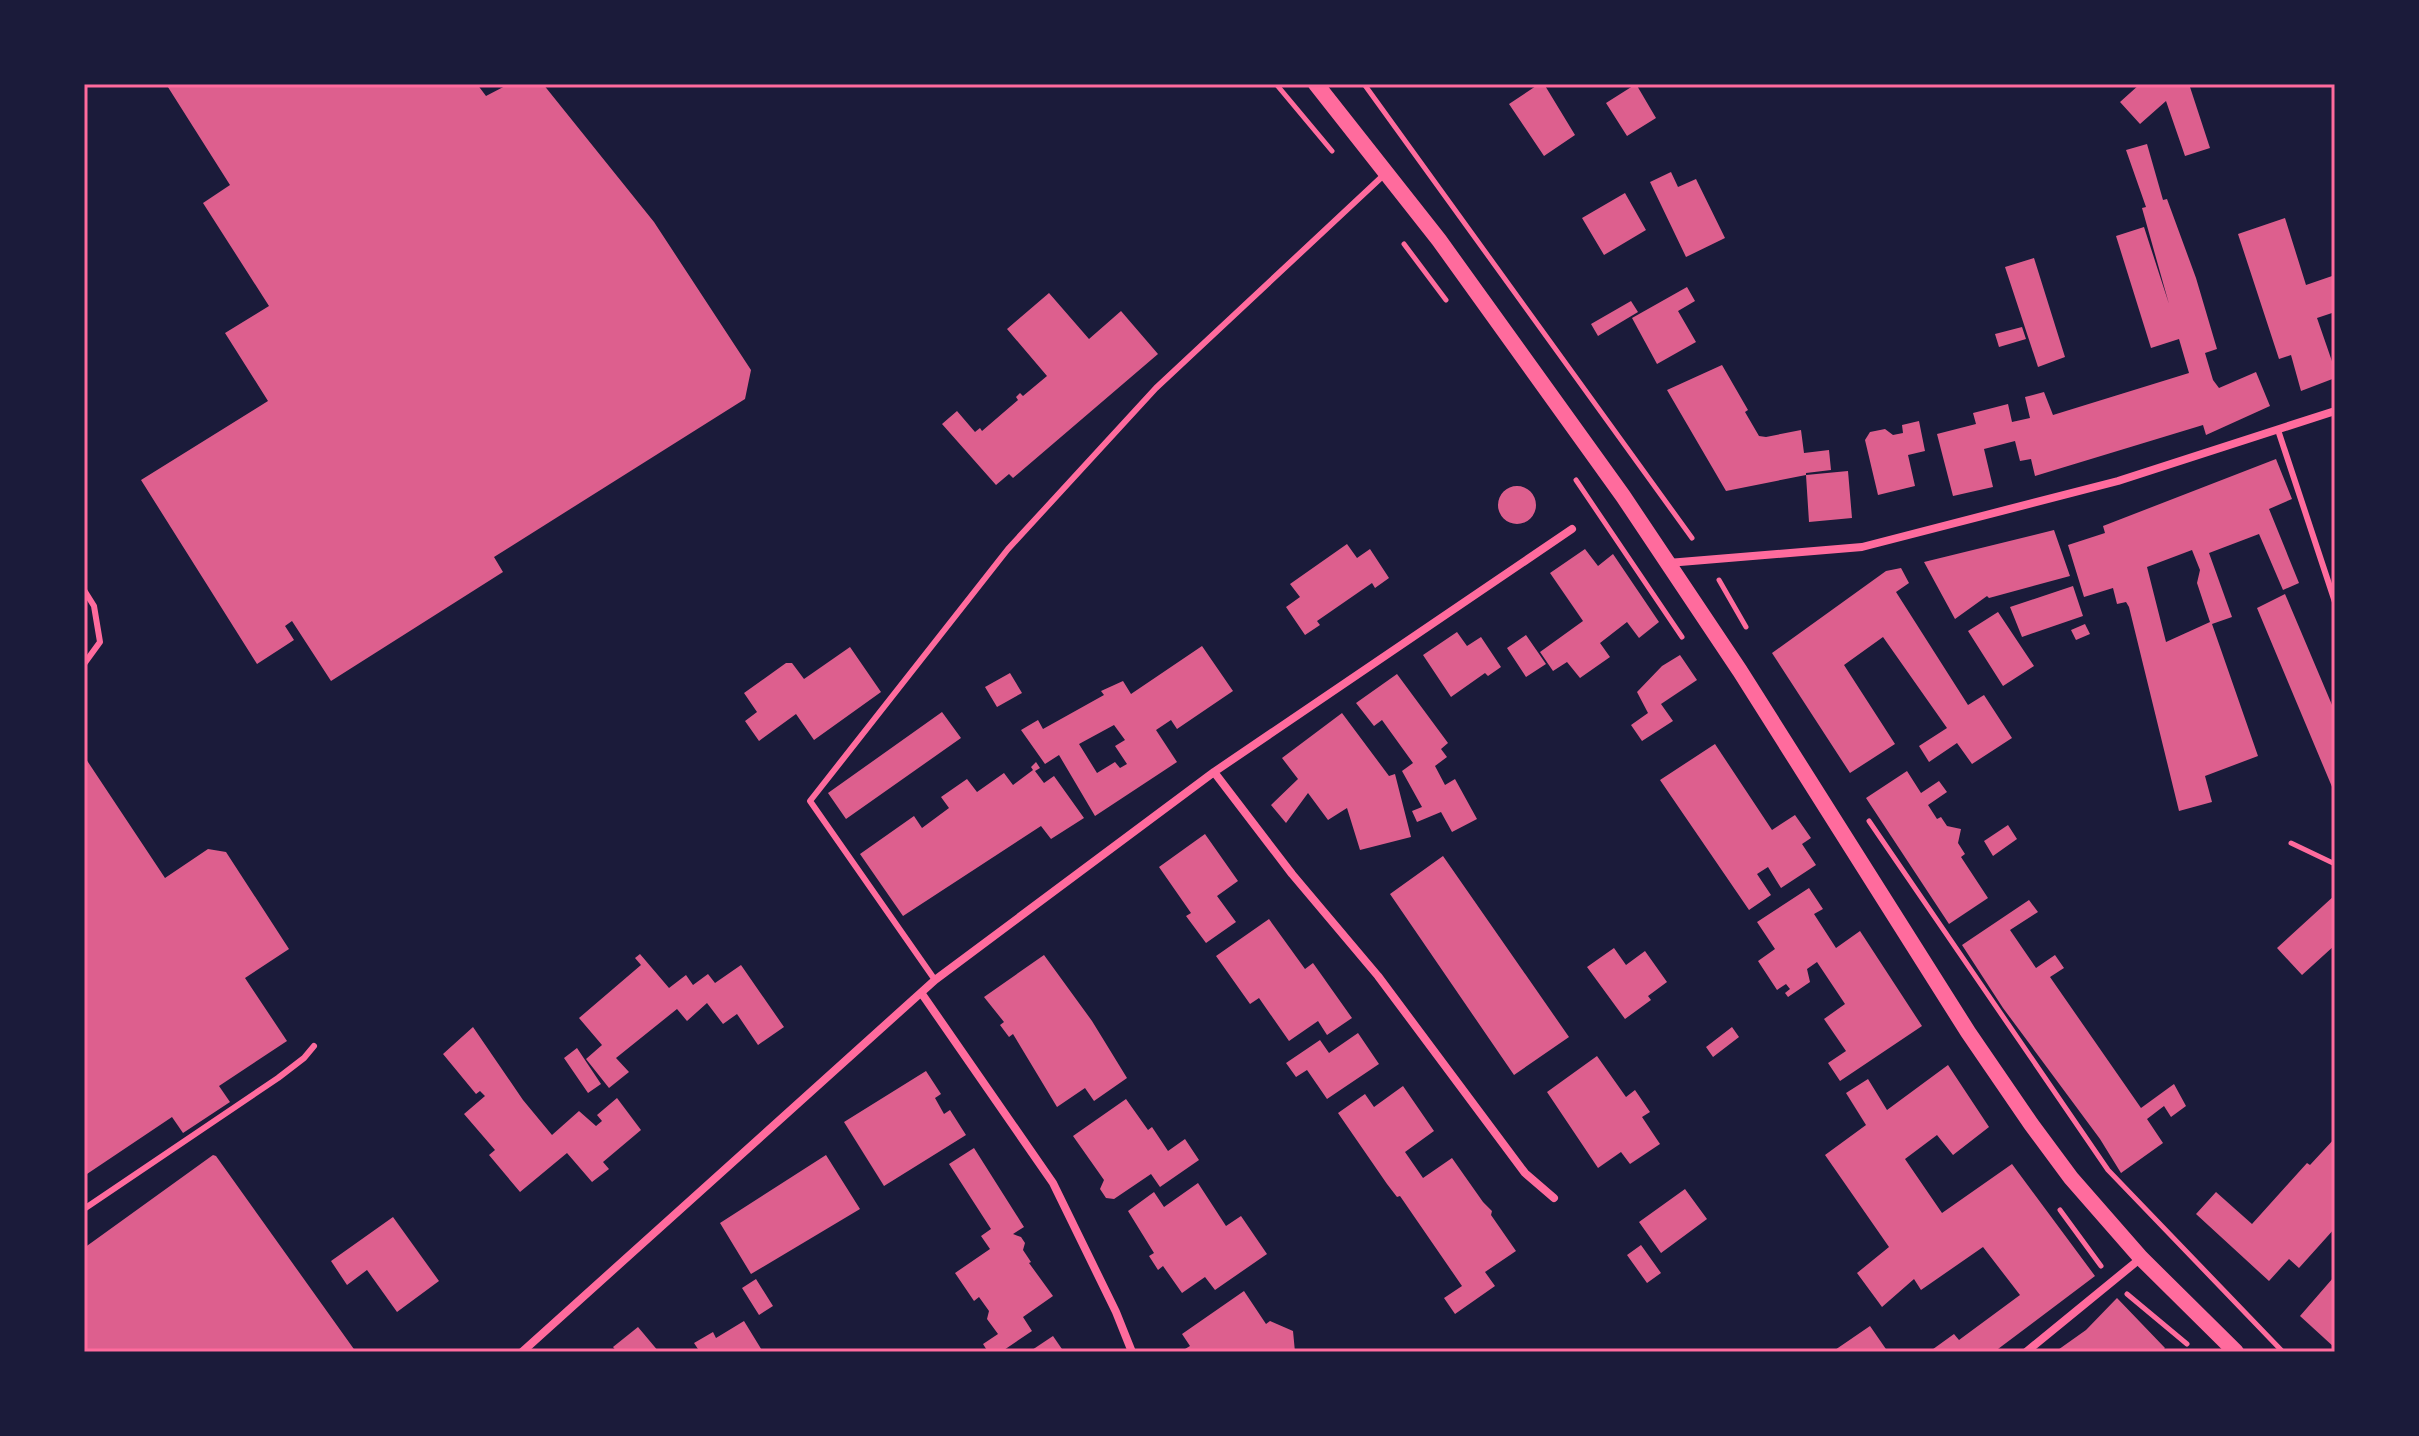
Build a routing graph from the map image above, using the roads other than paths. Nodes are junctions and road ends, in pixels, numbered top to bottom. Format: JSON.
{"nodes":[{"id":1,"x":1316,"y":84,"type":"edge"},
{"id":2,"x":1387,"y":172,"type":"junction"},
{"id":3,"x":2335,"y":411,"type":"edge"},
{"id":4,"x":2278,"y":430,"type":"junction"},
{"id":5,"x":1572,"y":529,"type":"dead end"},
{"id":6,"x":1668,"y":563,"type":"junction"},
{"id":7,"x":84,"y":590,"type":"edge"},
{"id":8,"x":2335,"y":602,"type":"edge"},
{"id":9,"x":84,"y":664,"type":"edge"},
{"id":10,"x":1214,"y":772,"type":"junction"},
{"id":11,"x":935,"y":980,"type":"junction"},
{"id":12,"x":922,"y":994,"type":"junction"},
{"id":13,"x":314,"y":1046,"type":"dead end"},
{"id":14,"x":1554,"y":1198,"type":"dead end"},
{"id":15,"x":84,"y":1209,"type":"edge"},
{"id":16,"x":2141,"y":1258,"type":"junction"},
{"id":17,"x":522,"y":1352,"type":"edge"},
{"id":18,"x":1132,"y":1352,"type":"edge"},
{"id":19,"x":2026,"y":1352,"type":"edge"},
{"id":20,"x":2236,"y":1352,"type":"edge"}],
"edges":[{"from":1,"to":2,"type":"main road"},
{"from":2,"to":6,"type":"main road"},
{"from":2,"to":11,"type":"lane"},
{"from":3,"to":4,"type":"street"},
{"from":4,"to":6,"type":"street"},
{"from":4,"to":8,"type":"lane"},
{"from":5,"to":10,"type":"street"},
{"from":6,"to":16,"type":"main road"},
{"from":7,"to":9,"type":"lane"},
{"from":10,"to":11,"type":"street"},
{"from":10,"to":14,"type":"street"},
{"from":11,"to":12,"type":"street"},
{"from":12,"to":17,"type":"street"},
{"from":12,"to":18,"type":"street"},
{"from":13,"to":15,"type":"lane"},
{"from":16,"to":19,"type":"street"},
{"from":16,"to":20,"type":"main road"}]}
